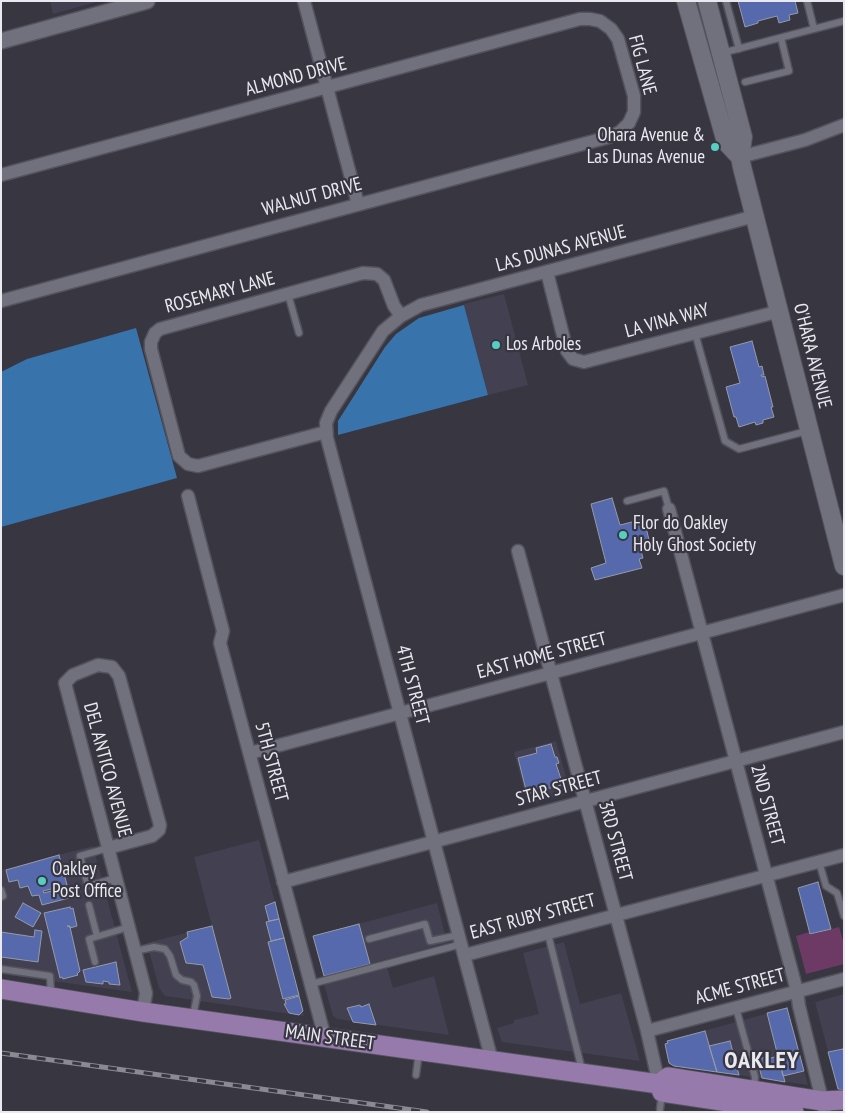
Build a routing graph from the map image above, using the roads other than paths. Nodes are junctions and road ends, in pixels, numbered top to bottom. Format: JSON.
{"nodes":[{"id":1,"x":147,"y":1,"type":"edge"},
{"id":2,"x":304,"y":1,"type":"edge"},
{"id":3,"x":686,"y":1,"type":"edge"},
{"id":4,"x":707,"y":1,"type":"edge"},
{"id":5,"x":726,"y":1,"type":"edge"},
{"id":6,"x":807,"y":1,"type":"edge"},
{"id":7,"x":600,"y":21,"type":"joint"},
{"id":8,"x":844,"y":21,"type":"edge"},
{"id":9,"x":814,"y":29,"type":"junction"},
{"id":10,"x":781,"y":38,"type":"junction"},
{"id":11,"x":1,"y":41,"type":"edge"},
{"id":12,"x":739,"y":49,"type":"junction"},
{"id":13,"x":721,"y":54,"type":"junction"},
{"id":14,"x":745,"y":82,"type":"dead end"},
{"id":15,"x":327,"y":88,"type":"junction"},
{"id":16,"x":629,"y":123,"type":"joint"},
{"id":17,"x":844,"y":125,"type":"edge"},
{"id":18,"x":740,"y":156,"type":"junction"},
{"id":19,"x":1,"y":175,"type":"edge"},
{"id":20,"x":358,"y":204,"type":"junction"},
{"id":21,"x":754,"y":216,"type":"junction"},
{"id":22,"x":547,"y":272,"type":"junction"},
{"id":23,"x":288,"y":294,"type":"junction"},
{"id":24,"x":1,"y":302,"type":"edge"},
{"id":25,"x":780,"y":311,"type":"junction"},
{"id":26,"x":401,"y":316,"type":"junction"},
{"id":27,"x":383,"y":331,"type":"joint"},
{"id":28,"x":299,"y":333,"type":"dead end"},
{"id":29,"x":695,"y":333,"type":"junction"},
{"id":30,"x":809,"y":430,"type":"junction"},
{"id":31,"x":326,"y":432,"type":"junction"},
{"id":32,"x":188,"y":496,"type":"dead end"},
{"id":33,"x":627,"y":500,"type":"dead end"},
{"id":34,"x":668,"y":509,"type":"joint"},
{"id":35,"x":518,"y":551,"type":"dead end"},
{"id":36,"x":844,"y":566,"type":"edge"},
{"id":37,"x":844,"y":595,"type":"edge"},
{"id":38,"x":702,"y":632,"type":"junction"},
{"id":39,"x":551,"y":673,"type":"junction"},
{"id":40,"x":400,"y":714,"type":"junction"},
{"id":41,"x":844,"y":732,"type":"edge"},
{"id":42,"x":250,"y":753,"type":"junction"},
{"id":43,"x":736,"y":761,"type":"junction"},
{"id":44,"x":585,"y":801,"type":"junction"},
{"id":45,"x":434,"y":841,"type":"junction"},
{"id":46,"x":108,"y":848,"type":"junction"},
{"id":47,"x":844,"y":855,"type":"edge"},
{"id":48,"x":819,"y":862,"type":"junction"},
{"id":49,"x":766,"y":876,"type":"junction"},
{"id":50,"x":116,"y":878,"type":"junction"},
{"id":51,"x":283,"y":882,"type":"junction"},
{"id":52,"x":1,"y":890,"type":"edge"},
{"id":53,"x":1,"y":896,"type":"edge"},
{"id":54,"x":89,"y":905,"type":"dead end"},
{"id":55,"x":615,"y":915,"type":"junction"},
{"id":56,"x":844,"y":916,"type":"edge"},
{"id":57,"x":129,"y":927,"type":"junction"},
{"id":58,"x":548,"y":934,"type":"junction"},
{"id":59,"x":97,"y":936,"type":"junction"},
{"id":60,"x":369,"y":939,"type":"dead end"},
{"id":61,"x":462,"y":945,"type":"junction"},
{"id":62,"x":135,"y":951,"type":"junction"},
{"id":63,"x":95,"y":962,"type":"dead end"},
{"id":64,"x":1,"y":969,"type":"edge"},
{"id":65,"x":844,"y":979,"type":"edge"},
{"id":66,"x":311,"y":984,"type":"junction"},
{"id":67,"x":1,"y":989,"type":"edge"},
{"id":68,"x":797,"y":991,"type":"junction"},
{"id":69,"x":51,"y":998,"type":"junction"},
{"id":70,"x":736,"y":1008,"type":"junction"},
{"id":71,"x":143,"y":1012,"type":"junction"},
{"id":72,"x":192,"y":1019,"type":"junction"},
{"id":73,"x":647,"y":1031,"type":"junction"},
{"id":74,"x":325,"y":1038,"type":"junction"},
{"id":75,"x":419,"y":1051,"type":"junction"},
{"id":76,"x":492,"y":1061,"type":"junction"},
{"id":77,"x":582,"y":1074,"type":"junction"},
{"id":78,"x":416,"y":1075,"type":"dead end"},
{"id":79,"x":754,"y":1090,"type":"junction"},
{"id":80,"x":660,"y":1095,"type":"junction"},
{"id":81,"x":844,"y":1100,"type":"edge"},
{"id":82,"x":823,"y":1106,"type":"edge"},
{"id":83,"x":728,"y":1107,"type":"edge"},
{"id":84,"x":844,"y":1111,"type":"edge"},
{"id":85,"x":794,"y":1112,"type":"edge"},
{"id":86,"x":840,"y":1112,"type":"edge"}],
"edges":[{"from":1,"to":11,"type":"street"},
{"from":2,"to":15,"type":"street"},
{"from":3,"to":18,"type":"main road","name":"O'HARA AVENUE"},
{"from":4,"to":13,"type":"main road","name":"O'HARA AVENUE"},
{"from":5,"to":12,"type":"lane"},
{"from":6,"to":9,"type":"lane"},
{"from":7,"to":15,"type":"street","name":"ALMOND DRIVE"},
{"from":7,"to":16,"type":"street","name":"FIG LANE"},
{"from":8,"to":9,"type":"lane"},
{"from":9,"to":10,"type":"lane"},
{"from":10,"to":12,"type":"lane"},
{"from":10,"to":14,"type":"lane"},
{"from":12,"to":13,"type":"lane"},
{"from":13,"to":18,"type":"main road","name":"O'HARA AVENUE"},
{"from":15,"to":19,"type":"street","name":"ALMOND DRIVE"},
{"from":15,"to":20,"type":"street"},
{"from":16,"to":20,"type":"street","name":"WALNUT DRIVE"},
{"from":17,"to":18,"type":"street"},
{"from":18,"to":21,"type":"main road","name":"O'HARA AVENUE"},
{"from":20,"to":24,"type":"street","name":"WALNUT DRIVE"},
{"from":21,"to":22,"type":"street","name":"LAS DUNAS AVENUE"},
{"from":21,"to":25,"type":"main road","name":"O'HARA AVENUE"},
{"from":22,"to":26,"type":"street","name":"LAS DUNAS AVENUE"},
{"from":22,"to":29,"type":"street","name":"LA VINA WAY"},
{"from":23,"to":26,"type":"street","name":"ROSEMARY LANE"},
{"from":23,"to":28,"type":"lane"},
{"from":23,"to":31,"type":"street","name":"ROSEMARY LANE"},
{"from":25,"to":29,"type":"street","name":"LA VINA WAY"},
{"from":25,"to":30,"type":"main road","name":"O'HARA AVENUE"},
{"from":26,"to":27,"type":"street","name":"LAS DUNAS AVENUE"},
{"from":27,"to":31,"type":"street","name":"4TH STREET"},
{"from":29,"to":30,"type":"lane"},
{"from":30,"to":36,"type":"main road","name":"O'HARA AVENUE"},
{"from":31,"to":40,"type":"street","name":"4TH STREET"},
{"from":32,"to":42,"type":"street","name":"5TH STREET"},
{"from":33,"to":34,"type":"lane"},
{"from":34,"to":38,"type":"street","name":"2ND STREET"},
{"from":35,"to":39,"type":"street","name":"3RD STREET"},
{"from":37,"to":38,"type":"street","name":"EAST HOME STREET"},
{"from":38,"to":39,"type":"street","name":"EAST HOME STREET"},
{"from":38,"to":43,"type":"street","name":"2ND STREET"},
{"from":39,"to":40,"type":"street","name":"EAST HOME STREET"},
{"from":39,"to":44,"type":"street","name":"3RD STREET"},
{"from":40,"to":42,"type":"street","name":"EAST HOME STREET"},
{"from":40,"to":45,"type":"street","name":"4TH STREET"},
{"from":41,"to":43,"type":"street","name":"STAR STREET"},
{"from":42,"to":51,"type":"street","name":"5TH STREET"},
{"from":43,"to":44,"type":"street","name":"STAR STREET"},
{"from":43,"to":49,"type":"street","name":"2ND STREET"},
{"from":44,"to":45,"type":"street","name":"STAR STREET"},
{"from":44,"to":55,"type":"street","name":"3RD STREET"},
{"from":45,"to":51,"type":"street","name":"STAR STREET"},
{"from":45,"to":61,"type":"street","name":"4TH STREET"},
{"from":46,"to":46,"type":"street","name":"DEL ANTICO AVENUE"},
{"from":46,"to":50,"type":"street","name":"DEL ANTICO AVENUE"},
{"from":46,"to":50,"type":"lane"},
{"from":47,"to":48,"type":"street","name":"EAST RUBY STREET"},
{"from":48,"to":49,"type":"street","name":"EAST RUBY STREET"},
{"from":48,"to":56,"type":"lane"},
{"from":49,"to":55,"type":"street","name":"EAST RUBY STREET"},
{"from":49,"to":68,"type":"street","name":"2ND STREET"},
{"from":50,"to":57,"type":"street","name":"DEL ANTICO AVENUE"},
{"from":51,"to":66,"type":"street","name":"5TH STREET"},
{"from":52,"to":53,"type":"lane"},
{"from":54,"to":59,"type":"lane"},
{"from":55,"to":58,"type":"street","name":"EAST RUBY STREET"},
{"from":55,"to":73,"type":"street","name":"3RD STREET"},
{"from":57,"to":59,"type":"lane"},
{"from":57,"to":62,"type":"street","name":"DEL ANTICO AVENUE"},
{"from":58,"to":61,"type":"street","name":"EAST RUBY STREET"},
{"from":58,"to":77,"type":"lane"},
{"from":59,"to":63,"type":"lane"},
{"from":60,"to":61,"type":"lane"},
{"from":61,"to":66,"type":"lane"},
{"from":61,"to":76,"type":"street","name":"4TH STREET"},
{"from":62,"to":71,"type":"street","name":"DEL ANTICO AVENUE"},
{"from":62,"to":72,"type":"lane"},
{"from":64,"to":69,"type":"lane"},
{"from":65,"to":68,"type":"street","name":"ACME STREET"},
{"from":66,"to":74,"type":"street","name":"5TH STREET"},
{"from":67,"to":69,"type":"main road","name":"MAIN STREET"},
{"from":68,"to":70,"type":"street","name":"ACME STREET"},
{"from":68,"to":82,"type":"street","name":"2ND STREET"},
{"from":69,"to":71,"type":"main road","name":"MAIN STREET"},
{"from":70,"to":73,"type":"street","name":"ACME STREET"},
{"from":70,"to":79,"type":"lane"},
{"from":71,"to":72,"type":"main road","name":"MAIN STREET"},
{"from":72,"to":74,"type":"main road","name":"MAIN STREET"},
{"from":73,"to":80,"type":"street","name":"3RD STREET"},
{"from":74,"to":75,"type":"main road","name":"MAIN STREET"},
{"from":75,"to":76,"type":"main road","name":"MAIN STREET"},
{"from":75,"to":78,"type":"lane"},
{"from":76,"to":77,"type":"main road","name":"MAIN STREET"},
{"from":77,"to":80,"type":"main road","name":"MAIN STREET"},
{"from":79,"to":80,"type":"main road","name":"MAIN STREET"},
{"from":79,"to":82,"type":"main road","name":"MAIN STREET"},
{"from":80,"to":83,"type":"main road","name":"MAIN STREET"},
{"from":81,"to":82,"type":"main road","name":"MAIN STREET"},
{"from":83,"to":85,"type":"main road","name":"MAIN STREET"},
{"from":84,"to":86,"type":"main road"}]}
